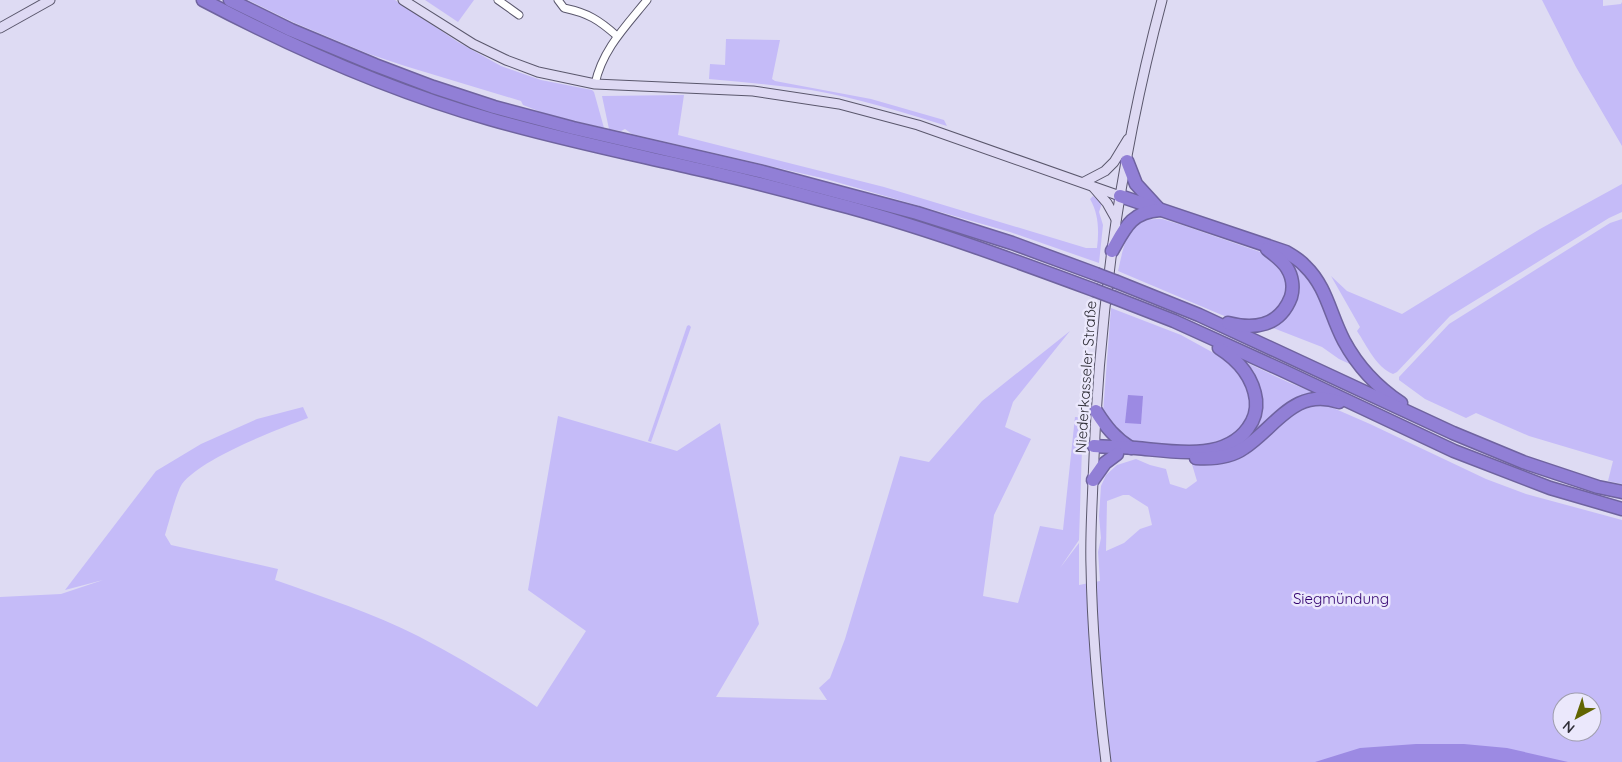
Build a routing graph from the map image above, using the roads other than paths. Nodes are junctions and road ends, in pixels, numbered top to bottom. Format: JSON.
{"nodes":[{"id":1,"x":50,"y":0,"type":"edge"},
{"id":2,"x":203,"y":0,"type":"edge"},
{"id":3,"x":230,"y":0,"type":"edge"},
{"id":4,"x":403,"y":0,"type":"edge"},
{"id":5,"x":499,"y":0,"type":"edge"},
{"id":6,"x":558,"y":0,"type":"edge"},
{"id":7,"x":1162,"y":0,"type":"edge"},
{"id":8,"x":644,"y":1,"type":"edge"},
{"id":9,"x":520,"y":15,"type":"dead end"},
{"id":10,"x":0,"y":28,"type":"edge"},
{"id":11,"x":617,"y":36,"type":"junction"},
{"id":12,"x":595,"y":84,"type":"junction"},
{"id":13,"x":1132,"y":132,"type":"junction"},
{"id":14,"x":1127,"y":161,"type":"junction"},
{"id":15,"x":1088,"y":184,"type":"junction"},
{"id":16,"x":1120,"y":196,"type":"junction"},
{"id":17,"x":1160,"y":210,"type":"junction"},
{"id":18,"x":1116,"y":219,"type":"junction"},
{"id":19,"x":1260,"y":244,"type":"junction"},
{"id":20,"x":1112,"y":251,"type":"junction"},
{"id":21,"x":1199,"y":315,"type":"junction"},
{"id":22,"x":1174,"y":322,"type":"junction"},
{"id":23,"x":1096,"y":412,"type":"junction"},
{"id":24,"x":1372,"y":412,"type":"junction"},
{"id":25,"x":1453,"y":434,"type":"junction"},
{"id":26,"x":1131,"y":448,"type":"junction"},
{"id":27,"x":1094,"y":449,"type":"junction"},
{"id":28,"x":1117,"y":454,"type":"junction"},
{"id":29,"x":1093,"y":480,"type":"junction"},
{"id":30,"x":1622,"y":492,"type":"edge"},
{"id":31,"x":1622,"y":509,"type":"edge"},
{"id":32,"x":1106,"y":762,"type":"edge"}],
"edges":[{"from":1,"to":10,"type":"main road"},
{"from":2,"to":22,"type":"highway","bridge":true},
{"from":3,"to":21,"type":"highway","bridge":true},
{"from":4,"to":12,"type":"main road"},
{"from":5,"to":9,"type":"street"},
{"from":6,"to":11,"type":"street"},
{"from":7,"to":13,"type":"main road","name":"Niederkasseler Straße"},
{"from":8,"to":11,"type":"street"},
{"from":11,"to":12,"type":"street"},
{"from":12,"to":15,"type":"main road"},
{"from":13,"to":14,"type":"main road","name":"Niederkasseler Straße"},
{"from":13,"to":15,"type":"main road"},
{"from":14,"to":16,"type":"main road","name":"Niederkasseler Straße"},
{"from":14,"to":17,"type":"highway"},
{"from":15,"to":16,"type":"main road"},
{"from":15,"to":18,"type":"main road"},
{"from":16,"to":17,"type":"highway"},
{"from":16,"to":18,"type":"main road","name":"Niederkasseler Straße"},
{"from":17,"to":19,"type":"highway"},
{"from":17,"to":20,"type":"highway"},
{"from":18,"to":20,"type":"main road","name":"Niederkasseler Straße"},
{"from":19,"to":21,"type":"highway"},
{"from":19,"to":25,"type":"highway"},
{"from":20,"to":23,"type":"main road","name":"Niederkasseler Straße"},
{"from":21,"to":25,"type":"highway"},
{"from":22,"to":24,"type":"highway"},
{"from":22,"to":26,"type":"highway"},
{"from":23,"to":26,"type":"highway"},
{"from":23,"to":27,"type":"main road","name":"Niederkasseler Straße"},
{"from":24,"to":28,"type":"highway"},
{"from":24,"to":31,"type":"highway"},
{"from":25,"to":30,"type":"highway"},
{"from":26,"to":27,"type":"highway"},
{"from":27,"to":28,"type":"highway"},
{"from":27,"to":29,"type":"main road","name":"Niederkasseler Straße"},
{"from":28,"to":29,"type":"highway"},
{"from":29,"to":32,"type":"main road","name":"Niederkasseler Straße"}]}
